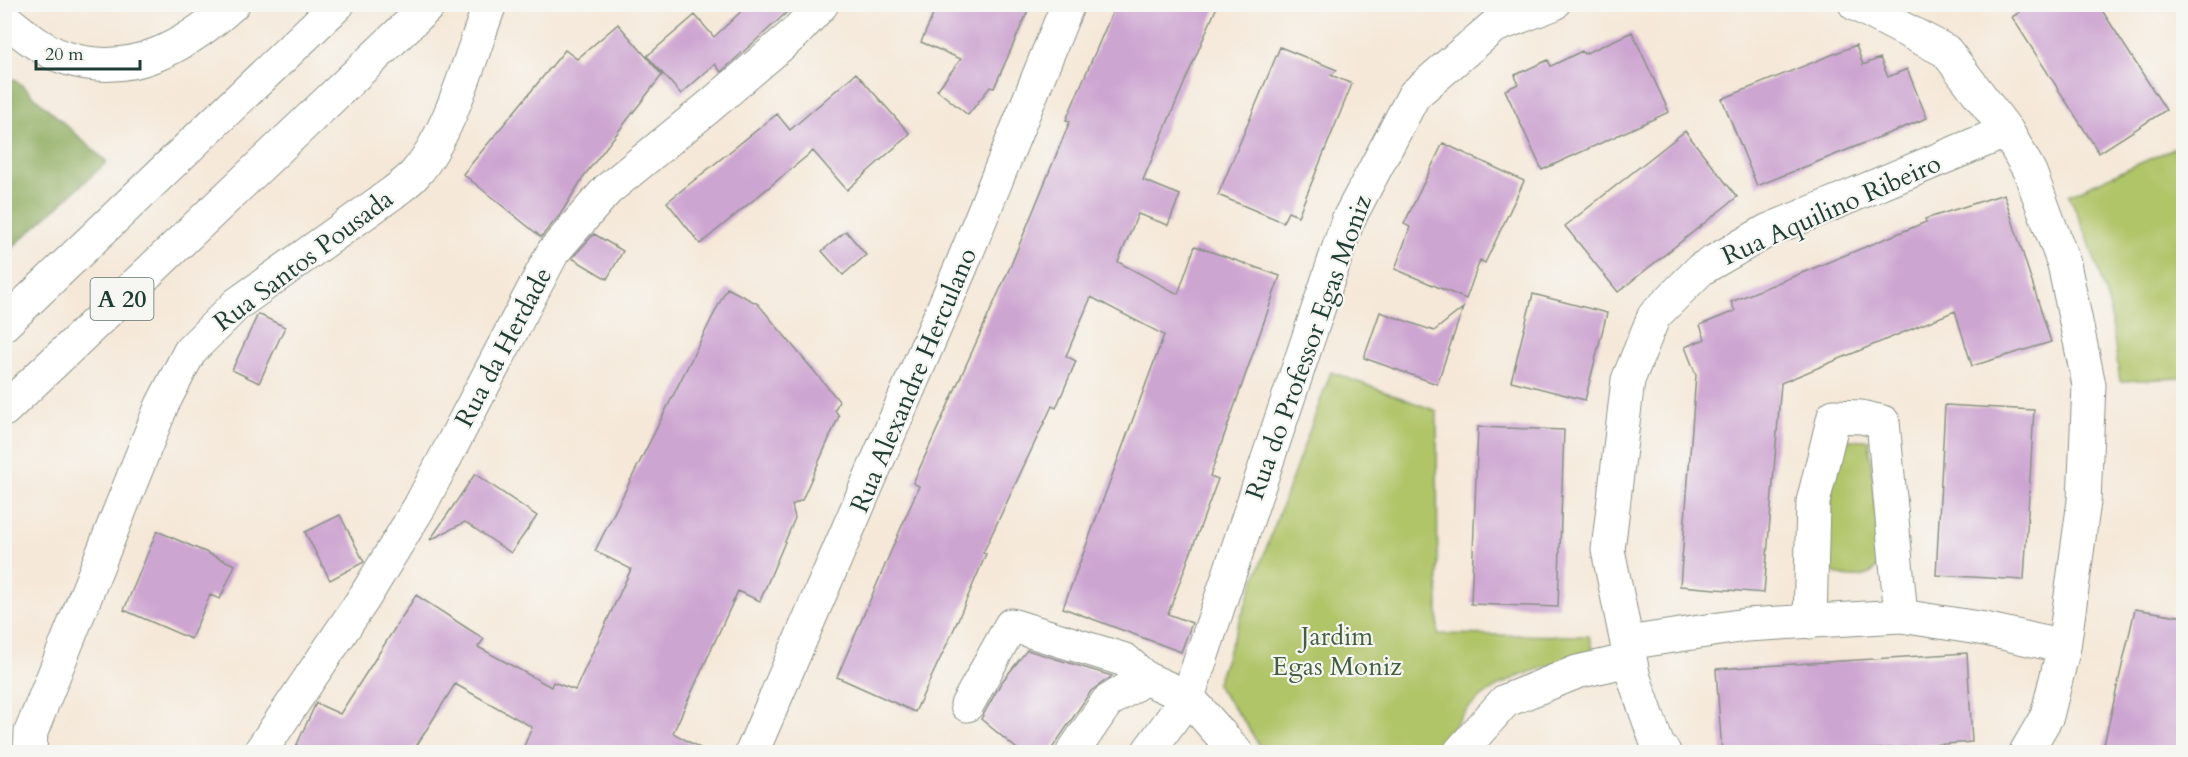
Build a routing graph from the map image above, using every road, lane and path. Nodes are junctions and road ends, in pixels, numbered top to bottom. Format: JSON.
{"nodes":[{"id":1,"x":233,"y":4,"type":"edge"},
{"id":2,"x":338,"y":4,"type":"edge"},
{"id":3,"x":430,"y":4,"type":"edge"},
{"id":4,"x":490,"y":4,"type":"edge"},
{"id":5,"x":822,"y":4,"type":"edge"},
{"id":6,"x":1068,"y":4,"type":"edge"},
{"id":7,"x":1553,"y":4,"type":"edge"},
{"id":8,"x":1855,"y":4,"type":"edge"},
{"id":9,"x":4,"y":18,"type":"edge"},
{"id":10,"x":2007,"y":131,"type":"junction"},
{"id":11,"x":4,"y":324,"type":"edge"},
{"id":12,"x":4,"y":410,"type":"edge"},
{"id":13,"x":1901,"y":616,"type":"junction"},
{"id":14,"x":1810,"y":622,"type":"junction"},
{"id":15,"x":2064,"y":647,"type":"junction"},
{"id":16,"x":1628,"y":652,"type":"junction"},
{"id":17,"x":1145,"y":678,"type":"junction"},
{"id":18,"x":1188,"y":697,"type":"junction"},
{"id":19,"x":967,"y":705,"type":"dead end"},
{"id":20,"x":30,"y":753,"type":"edge"},
{"id":21,"x":260,"y":753,"type":"edge"},
{"id":22,"x":752,"y":753,"type":"edge"},
{"id":23,"x":1073,"y":753,"type":"edge"},
{"id":24,"x":1148,"y":753,"type":"edge"},
{"id":25,"x":1236,"y":753,"type":"edge"},
{"id":26,"x":1460,"y":753,"type":"edge"},
{"id":27,"x":1664,"y":753,"type":"edge"},
{"id":28,"x":2026,"y":753,"type":"edge"}],
"edges":[{"from":1,"to":9,"type":"main road"},
{"from":2,"to":11,"type":"main road","number":"A 20"},
{"from":3,"to":12,"type":"main road","number":"A 20"},
{"from":4,"to":20,"type":"main road","name":"Rua Santos Pousada"},
{"from":5,"to":21,"type":"main road","name":"Rua da Herdade"},
{"from":6,"to":22,"type":"main road","name":"Rua Alexandre Herculano"},
{"from":7,"to":18,"type":"main road","name":"Rua do Professor Egas Moniz"},
{"from":8,"to":10,"type":"main road"},
{"from":10,"to":15,"type":"main road"},
{"from":10,"to":16,"type":"main road","name":"Rua Aquilino Ribeiro"},
{"from":13,"to":14,"type":"main road"},
{"from":13,"to":14,"type":"main road"},
{"from":13,"to":15,"type":"main road"},
{"from":14,"to":16,"type":"main road"},
{"from":15,"to":28,"type":"main road"},
{"from":16,"to":26,"type":"main road"},
{"from":16,"to":27,"type":"main road","name":"Rua Aquilino Ribeiro"},
{"from":17,"to":18,"type":"main road"},
{"from":17,"to":19,"type":"main road"},
{"from":17,"to":23,"type":"main road"},
{"from":18,"to":24,"type":"main road","name":"Rua do Professor Egas Moniz"},
{"from":18,"to":25,"type":"main road"}]}
